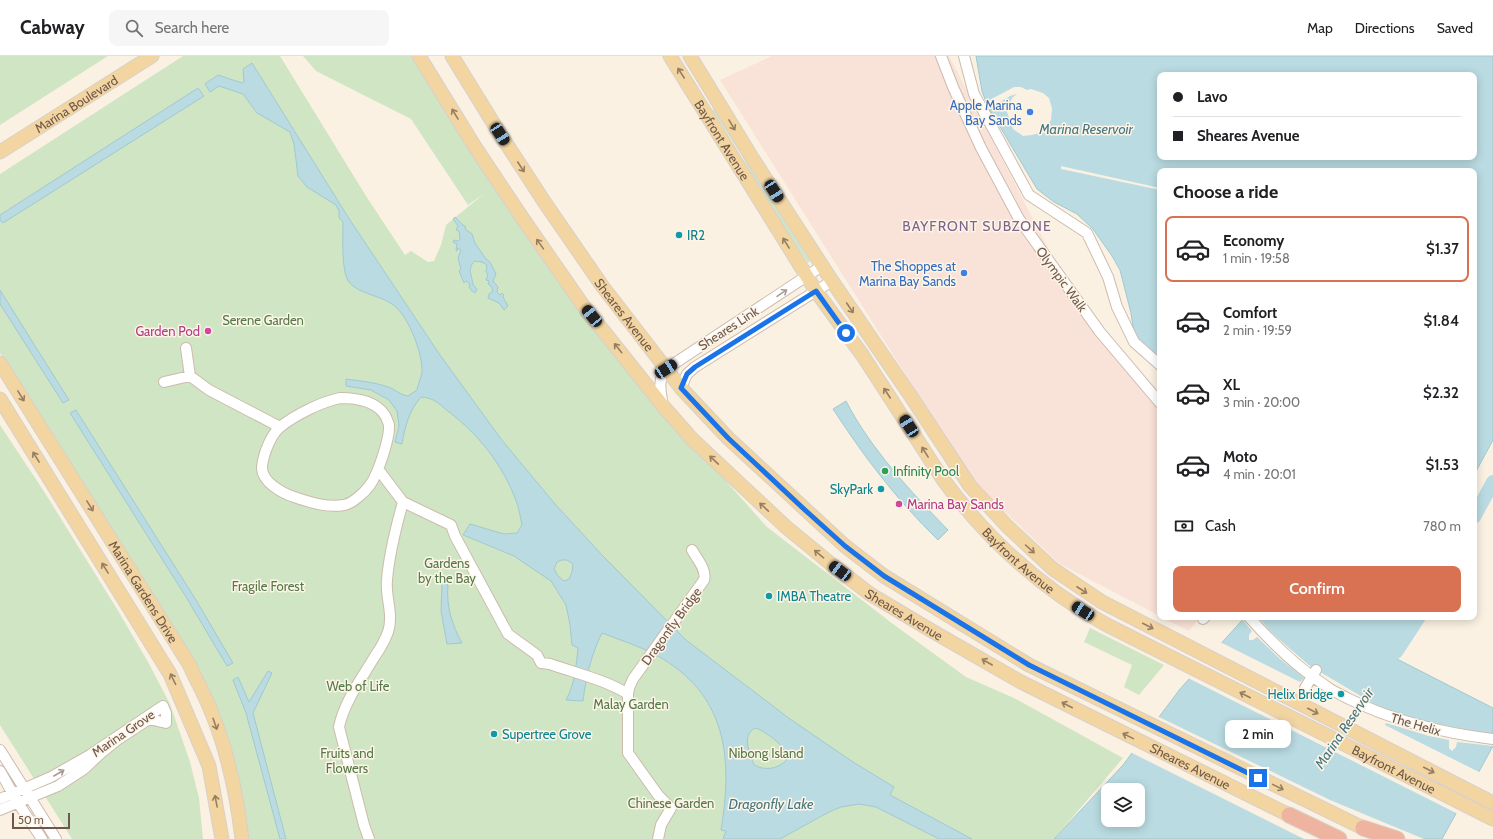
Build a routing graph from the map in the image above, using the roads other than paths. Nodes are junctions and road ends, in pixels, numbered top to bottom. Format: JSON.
{"nodes":[{"id":1,"x":152,"y":56,"type":"edge"},
{"id":2,"x":419,"y":56,"type":"edge"},
{"id":3,"x":452,"y":56,"type":"edge"},
{"id":4,"x":670,"y":56,"type":"edge"},
{"id":5,"x":690,"y":56,"type":"edge"},
{"id":6,"x":941,"y":56,"type":"edge"},
{"id":7,"x":964,"y":56,"type":"edge"},
{"id":8,"x":0,"y":152,"type":"edge"},
{"id":9,"x":822,"y":266,"type":"junction"},
{"id":10,"x":807,"y":276,"type":"junction"},
{"id":11,"x":832,"y":282,"type":"junction"},
{"id":12,"x":816,"y":291,"type":"junction"},
{"id":13,"x":186,"y":348,"type":"dead end"},
{"id":14,"x":0,"y":363,"type":"edge"},
{"id":15,"x":1157,"y":363,"type":"edge"},
{"id":16,"x":666,"y":369,"type":"junction"},
{"id":17,"x":190,"y":376,"type":"junction"},
{"id":18,"x":164,"y":382,"type":"dead end"},
{"id":19,"x":681,"y":388,"type":"junction"},
{"id":20,"x":0,"y":398,"type":"edge"},
{"id":21,"x":1157,"y":399,"type":"edge"},
{"id":22,"x":663,"y":406,"type":"junction"},
{"id":23,"x":280,"y":427,"type":"junction"},
{"id":24,"x":378,"y":469,"type":"junction"},
{"id":25,"x":403,"y":502,"type":"junction"},
{"id":26,"x":692,"y":550,"type":"dead end"},
{"id":27,"x":1254,"y":620,"type":"edge"},
{"id":28,"x":1314,"y":673,"type":"junction"},
{"id":29,"x":1305,"y":688,"type":"dead end"},
{"id":30,"x":628,"y":694,"type":"junction"},
{"id":31,"x":1493,"y":739,"type":"edge"},
{"id":32,"x":0,"y":750,"type":"edge"},
{"id":33,"x":0,"y":771,"type":"edge"},
{"id":34,"x":24,"y":789,"type":"junction"},
{"id":35,"x":0,"y":798,"type":"edge"},
{"id":36,"x":16,"y":798,"type":"junction"},
{"id":37,"x":29,"y":798,"type":"junction"},
{"id":38,"x":1493,"y":803,"type":"edge"},
{"id":39,"x":0,"y":810,"type":"edge"},
{"id":40,"x":1289,"y":815,"type":"junction"},
{"id":41,"x":1493,"y":819,"type":"edge"},
{"id":42,"x":1363,"y":828,"type":"junction"},
{"id":43,"x":42,"y":839,"type":"edge"},
{"id":44,"x":56,"y":839,"type":"edge"},
{"id":45,"x":222,"y":839,"type":"edge"},
{"id":46,"x":242,"y":839,"type":"edge"},
{"id":47,"x":369,"y":839,"type":"edge"},
{"id":48,"x":658,"y":839,"type":"edge"},
{"id":49,"x":1328,"y":839,"type":"edge"},
{"id":50,"x":1339,"y":839,"type":"edge"},
{"id":51,"x":1384,"y":839,"type":"edge"},
{"id":52,"x":1396,"y":839,"type":"edge"}],
"edges":[{"from":1,"to":8,"type":"main road","name":"Marina Boulevard"},
{"from":22,"to":2,"type":"main road","name":"Sheares Avenue","one_way":true},
{"from":3,"to":16,"type":"main road","name":"Sheares Avenue","one_way":true},
{"from":10,"to":4,"type":"main road","name":"Bayfront Avenue","one_way":true},
{"from":5,"to":9,"type":"main road","name":"Bayfront Avenue","one_way":true},
{"from":6,"to":21,"type":"street","name":"Olympic Walk"},
{"from":7,"to":15,"type":"street"},
{"from":9,"to":10,"type":"street","name":"Sheares Link"},
{"from":9,"to":11,"type":"main road","name":"Bayfront Avenue"},
{"from":10,"to":12,"type":"main road","name":"Bayfront Avenue"},
{"from":16,"to":10,"type":"street","name":"Sheares Link","one_way":true},
{"from":11,"to":12,"type":"street","name":"Sheares Link"},
{"from":11,"to":38,"type":"main road","name":"Bayfront Avenue","one_way":true},
{"from":12,"to":19,"type":"street","name":"Sheares Link"},
{"from":41,"to":12,"type":"main road","name":"Bayfront Avenue","one_way":true},
{"from":13,"to":17,"type":"street"},
{"from":14,"to":46,"type":"main road","name":"Marina Gardens Drive","one_way":true},
{"from":16,"to":19,"type":"main road","name":"Sheares Avenue"},
{"from":16,"to":22,"type":"street"},
{"from":17,"to":18,"type":"street"},
{"from":17,"to":23,"type":"street"},
{"from":19,"to":42,"type":"main road","name":"Sheares Avenue","one_way":true},
{"from":45,"to":20,"type":"main road","name":"Marina Gardens Drive","one_way":true},
{"from":40,"to":22,"type":"main road","name":"Sheares Avenue","one_way":true},
{"from":23,"to":24,"type":"street"},
{"from":23,"to":24,"type":"street"},
{"from":24,"to":25,"type":"street"},
{"from":25,"to":30,"type":"street"},
{"from":25,"to":47,"type":"street"},
{"from":26,"to":30,"type":"street","name":"Dragonfly Bridge"},
{"from":27,"to":28,"type":"street","name":"The Helix"},
{"from":28,"to":29,"type":"street"},
{"from":28,"to":31,"type":"street","name":"The Helix"},
{"from":30,"to":48,"type":"street"},
{"from":32,"to":34,"type":"street"},
{"from":33,"to":36,"type":"street"},
{"from":34,"to":36,"type":"street","name":"Marina Grove"},
{"from":34,"to":37,"type":"street"},
{"from":34,"to":37,"type":"street","name":"Marina Grove","one_way":true},
{"from":35,"to":36,"type":"street","name":"Marina Grove"},
{"from":36,"to":37,"type":"street","name":"Marina Grove"},
{"from":36,"to":39,"type":"street","name":"Marina Grove"},
{"from":36,"to":43,"type":"street"},
{"from":37,"to":44,"type":"street"},
{"from":40,"to":49,"type":"highway"},
{"from":40,"to":50,"type":"highway"},
{"from":42,"to":51,"type":"highway"},
{"from":42,"to":52,"type":"highway"}]}
